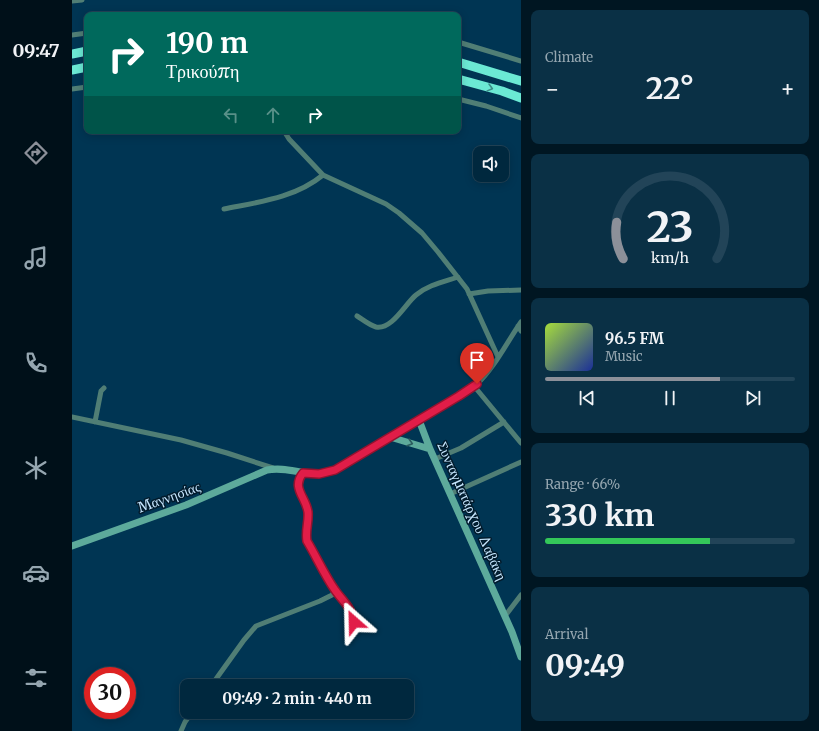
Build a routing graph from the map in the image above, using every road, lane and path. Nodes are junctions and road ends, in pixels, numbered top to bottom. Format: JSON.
{"nodes":[{"id":1,"x":82,"y":0,"type":"edge"},
{"id":2,"x":72,"y":1,"type":"edge"},
{"id":3,"x":84,"y":33,"type":"edge"},
{"id":4,"x":72,"y":35,"type":"edge"},
{"id":5,"x":461,"y":43,"type":"edge"},
{"id":6,"x":84,"y":52,"type":"edge"},
{"id":7,"x":72,"y":54,"type":"edge"},
{"id":8,"x":521,"y":61,"type":"edge"},
{"id":9,"x":461,"y":63,"type":"edge"},
{"id":10,"x":84,"y":68,"type":"edge"},
{"id":11,"x":72,"y":70,"type":"edge"},
{"id":12,"x":461,"y":80,"type":"edge"},
{"id":13,"x":521,"y":81,"type":"edge"},
{"id":14,"x":84,"y":87,"type":"edge"},
{"id":15,"x":72,"y":89,"type":"edge"},
{"id":16,"x":521,"y":98,"type":"edge"},
{"id":17,"x":461,"y":100,"type":"edge"},
{"id":18,"x":521,"y":118,"type":"edge"},
{"id":19,"x":286,"y":134,"type":"edge"},
{"id":20,"x":323,"y":175,"type":"junction"},
{"id":21,"x":224,"y":209,"type":"dead end"},
{"id":22,"x":458,"y":277,"type":"junction"},
{"id":23,"x":521,"y":290,"type":"edge"},
{"id":24,"x":469,"y":294,"type":"junction"},
{"id":25,"x":357,"y":316,"type":"dead end"},
{"id":26,"x":519,"y":324,"type":"edge"},
{"id":27,"x":521,"y":331,"type":"edge"},
{"id":28,"x":498,"y":357,"type":"junction"},
{"id":29,"x":474,"y":386,"type":"junction"},
{"id":30,"x":104,"y":388,"type":"dead end"},
{"id":31,"x":72,"y":417,"type":"edge"},
{"id":32,"x":419,"y":420,"type":"junction"},
{"id":33,"x":95,"y":422,"type":"junction"},
{"id":34,"x":504,"y":422,"type":"junction"},
{"id":35,"x":390,"y":437,"type":"junction"},
{"id":36,"x":521,"y":443,"type":"edge"},
{"id":37,"x":430,"y":449,"type":"junction"},
{"id":38,"x":435,"y":459,"type":"junction"},
{"id":39,"x":521,"y":462,"type":"edge"},
{"id":40,"x":274,"y":468,"type":"junction"},
{"id":41,"x":303,"y":473,"type":"junction"},
{"id":42,"x":450,"y":494,"type":"junction"},
{"id":43,"x":72,"y":546,"type":"edge"},
{"id":44,"x":334,"y":589,"type":"junction"},
{"id":45,"x":521,"y":595,"type":"edge"},
{"id":46,"x":505,"y":616,"type":"junction"},
{"id":47,"x":358,"y":630,"type":"dead end"},
{"id":48,"x":521,"y":657,"type":"edge"},
{"id":49,"x":216,"y":679,"type":"edge"},
{"id":50,"x":188,"y":719,"type":"edge"},
{"id":51,"x":181,"y":731,"type":"edge"}],
"edges":[{"from":1,"to":2,"type":"street"},
{"from":3,"to":4,"type":"street"},
{"from":5,"to":8,"type":"street"},
{"from":6,"to":7,"type":"highway"},
{"from":9,"to":13,"type":"highway"},
{"from":10,"to":11,"type":"highway"},
{"from":12,"to":16,"type":"highway","one_way":true},
{"from":14,"to":15,"type":"street"},
{"from":17,"to":18,"type":"street"},
{"from":19,"to":20,"type":"street"},
{"from":20,"to":21,"type":"street"},
{"from":20,"to":22,"type":"street"},
{"from":22,"to":24,"type":"street"},
{"from":22,"to":25,"type":"street"},
{"from":23,"to":24,"type":"street"},
{"from":24,"to":28,"type":"street"},
{"from":26,"to":27,"type":"street"},
{"from":26,"to":28,"type":"street"},
{"from":28,"to":29,"type":"street"},
{"from":29,"to":32,"type":"street"},
{"from":29,"to":34,"type":"street"},
{"from":30,"to":33,"type":"street"},
{"from":31,"to":33,"type":"street"},
{"from":32,"to":35,"type":"street"},
{"from":32,"to":37,"type":"street","name":"Συνταγματάρχου Δαβάκη"},
{"from":33,"to":40,"type":"street"},
{"from":34,"to":36,"type":"street"},
{"from":34,"to":38,"type":"street"},
{"from":35,"to":37,"type":"street","one_way":true},
{"from":35,"to":41,"type":"street"},
{"from":37,"to":38,"type":"street","name":"Συνταγματάρχου Δαβάκη"},
{"from":38,"to":42,"type":"street","name":"Συνταγματάρχου Δαβάκη"},
{"from":39,"to":42,"type":"street"},
{"from":40,"to":41,"type":"street"},
{"from":40,"to":43,"type":"street","name":"Μαγνησίας"},
{"from":41,"to":44,"type":"street"},
{"from":42,"to":46,"type":"street","name":"Συνταγματάρχου Δαβάκη"},
{"from":44,"to":47,"type":"street"},
{"from":44,"to":49,"type":"street"},
{"from":45,"to":46,"type":"street"},
{"from":46,"to":48,"type":"street","name":"Συνταγματάρχου Δαβάκη"},
{"from":50,"to":51,"type":"street"}]}
